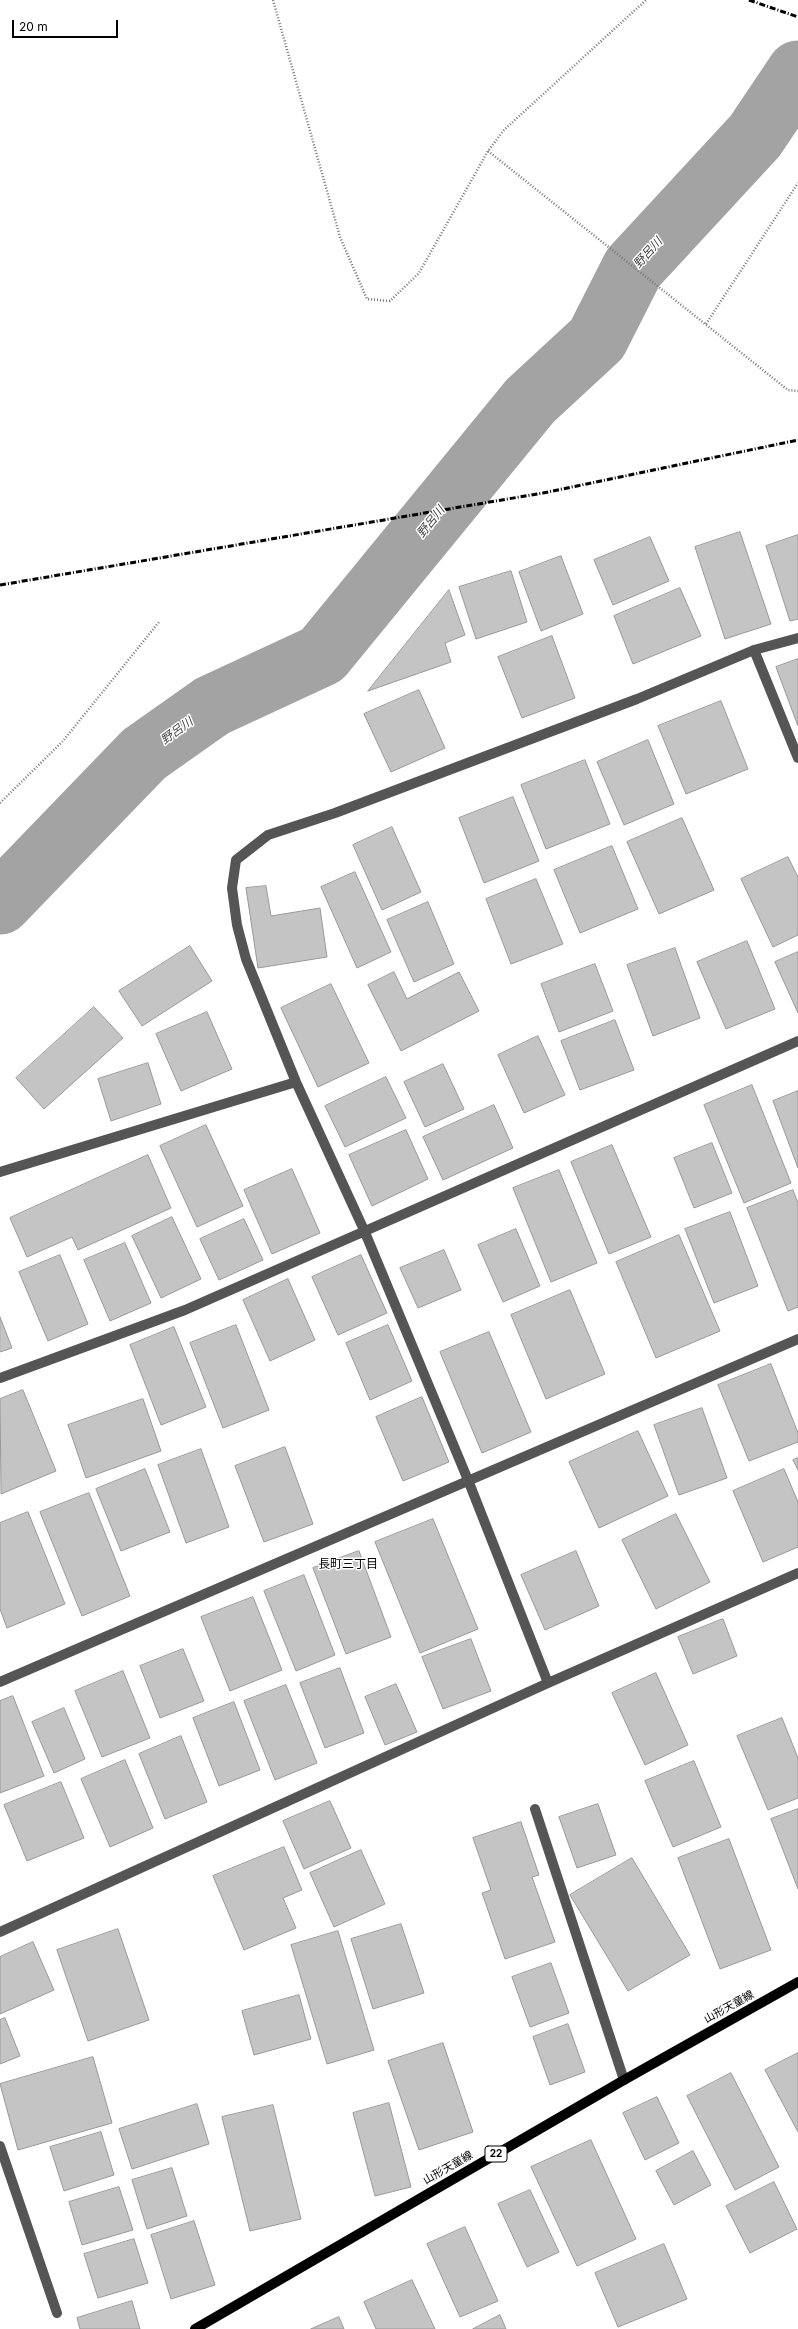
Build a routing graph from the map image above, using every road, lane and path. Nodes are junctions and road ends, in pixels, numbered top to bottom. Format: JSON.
{"nodes":[{"id":1,"x":272,"y":0,"type":"edge"},
{"id":2,"x":646,"y":0,"type":"edge"},
{"id":3,"x":488,"y":151,"type":"junction"},
{"id":4,"x":798,"y":184,"type":"edge"},
{"id":5,"x":706,"y":324,"type":"junction"},
{"id":6,"x":798,"y":390,"type":"edge"},
{"id":7,"x":159,"y":622,"type":"dead end"},
{"id":8,"x":798,"y":638,"type":"edge"},
{"id":9,"x":754,"y":650,"type":"junction"},
{"id":10,"x":798,"y":758,"type":"edge"},
{"id":11,"x":0,"y":802,"type":"edge"},
{"id":12,"x":798,"y":1041,"type":"edge"},
{"id":13,"x":296,"y":1082,"type":"junction"},
{"id":14,"x":0,"y":1172,"type":"edge"},
{"id":15,"x":364,"y":1230,"type":"junction"},
{"id":16,"x":798,"y":1339,"type":"edge"},
{"id":17,"x":0,"y":1378,"type":"edge"},
{"id":18,"x":468,"y":1480,"type":"junction"},
{"id":19,"x":798,"y":1573,"type":"edge"},
{"id":20,"x":0,"y":1682,"type":"edge"},
{"id":21,"x":548,"y":1683,"type":"junction"},
{"id":22,"x":535,"y":1809,"type":"dead end"},
{"id":23,"x":0,"y":1932,"type":"edge"},
{"id":24,"x":798,"y":1982,"type":"edge"},
{"id":25,"x":624,"y":2080,"type":"junction"},
{"id":26,"x":0,"y":2146,"type":"edge"},
{"id":27,"x":57,"y":2314,"type":"dead end"},
{"id":28,"x":195,"y":2329,"type":"edge"}],
"edges":[{"from":1,"to":3,"type":"path"},
{"from":2,"to":3,"type":"path"},
{"from":3,"to":5,"type":"path"},
{"from":4,"to":5,"type":"path"},
{"from":5,"to":6,"type":"path"},
{"from":7,"to":11,"type":"path"},
{"from":8,"to":9,"type":"street"},
{"from":9,"to":10,"type":"street"},
{"from":9,"to":13,"type":"street"},
{"from":12,"to":15,"type":"street"},
{"from":13,"to":14,"type":"street"},
{"from":13,"to":15,"type":"street"},
{"from":15,"to":17,"type":"street"},
{"from":15,"to":18,"type":"street"},
{"from":16,"to":18,"type":"street"},
{"from":18,"to":20,"type":"street"},
{"from":18,"to":21,"type":"street"},
{"from":19,"to":21,"type":"street"},
{"from":21,"to":23,"type":"street"},
{"from":22,"to":25,"type":"street"},
{"from":24,"to":25,"type":"main road","name":"山形天童線","number":"22"},
{"from":25,"to":28,"type":"main road","name":"山形天童線","number":"22"},
{"from":26,"to":27,"type":"street"}]}
